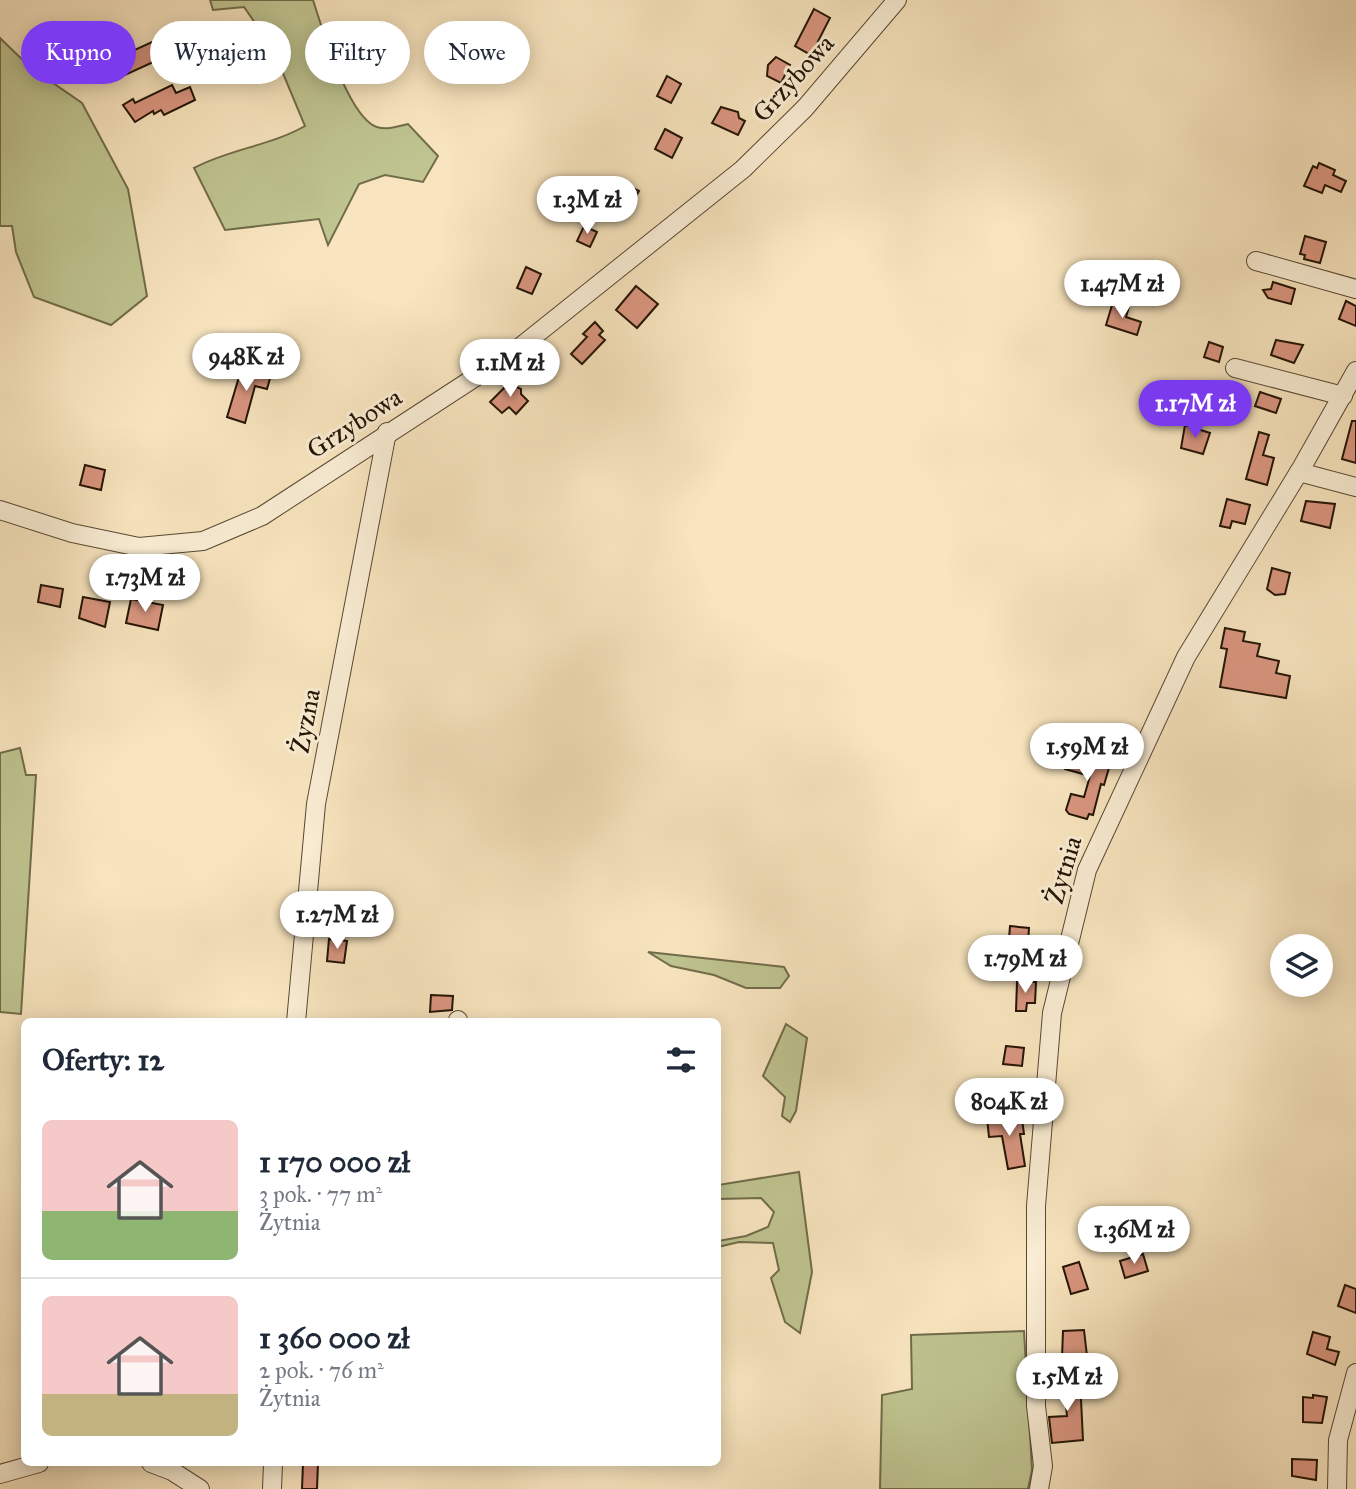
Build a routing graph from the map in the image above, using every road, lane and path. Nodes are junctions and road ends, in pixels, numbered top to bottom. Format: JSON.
{"nodes":[{"id":1,"x":897,"y":0,"type":"edge"},
{"id":2,"x":1256,"y":261,"type":"dead end"},
{"id":3,"x":1356,"y":289,"type":"edge"},
{"id":4,"x":1235,"y":368,"type":"dead end"},
{"id":5,"x":1356,"y":371,"type":"edge"},
{"id":6,"x":1343,"y":396,"type":"junction"},
{"id":7,"x":387,"y":432,"type":"junction"},
{"id":8,"x":1299,"y":472,"type":"junction"},
{"id":9,"x":1356,"y":487,"type":"edge"},
{"id":10,"x":0,"y":510,"type":"edge"},
{"id":11,"x":296,"y":1018,"type":"edge"},
{"id":12,"x":1356,"y":1373,"type":"edge"},
{"id":13,"x":28,"y":1466,"type":"edge"},
{"id":14,"x":159,"y":1466,"type":"edge"},
{"id":15,"x":273,"y":1466,"type":"edge"},
{"id":16,"x":0,"y":1474,"type":"edge"},
{"id":17,"x":200,"y":1489,"type":"edge"},
{"id":18,"x":272,"y":1489,"type":"edge"},
{"id":19,"x":1039,"y":1489,"type":"edge"},
{"id":20,"x":1337,"y":1489,"type":"edge"}],
"edges":[{"from":1,"to":7,"type":"street","name":"Grzybowa"},
{"from":2,"to":3,"type":"street"},
{"from":4,"to":6,"type":"street"},
{"from":5,"to":6,"type":"street","name":"Żytnia"},
{"from":6,"to":8,"type":"street","name":"Żytnia"},
{"from":7,"to":10,"type":"street","name":"Grzybowa"},
{"from":7,"to":11,"type":"street","name":"Żyzna"},
{"from":8,"to":9,"type":"street"},
{"from":8,"to":19,"type":"street","name":"Żytnia"},
{"from":12,"to":20,"type":"street"},
{"from":13,"to":16,"type":"street"},
{"from":14,"to":17,"type":"street"},
{"from":15,"to":18,"type":"street"}]}
